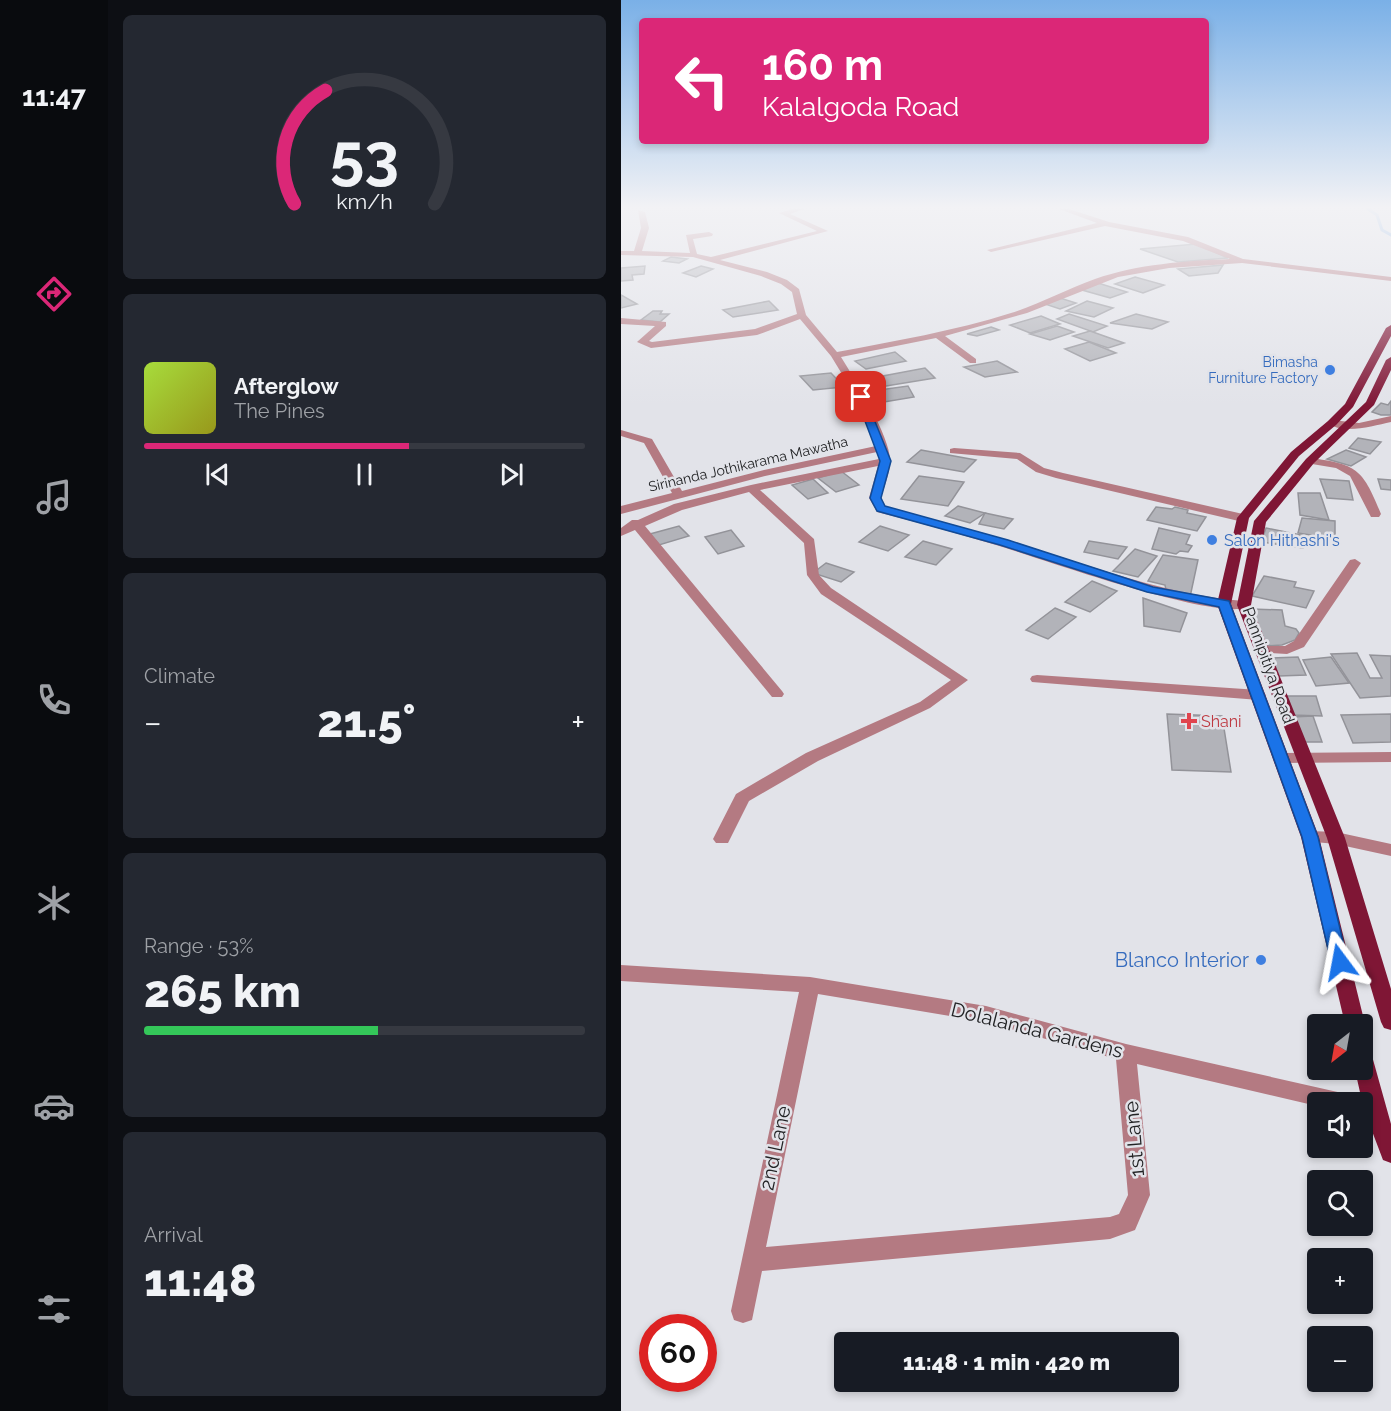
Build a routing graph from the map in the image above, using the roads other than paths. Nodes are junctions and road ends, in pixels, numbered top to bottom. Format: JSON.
{"nodes":[{"id":1,"x":766,"y":275,"type":"edge"},
{"id":2,"x":1122,"y":275,"type":"edge"},
{"id":3,"x":1357,"y":275,"type":"edge"},
{"id":4,"x":1391,"y":279,"type":"edge"},
{"id":5,"x":802,"y":315,"type":"junction"},
{"id":6,"x":621,"y":321,"type":"edge"},
{"id":7,"x":1391,"y":328,"type":"edge"},
{"id":8,"x":938,"y":335,"type":"junction"},
{"id":9,"x":835,"y":355,"type":"junction"},
{"id":10,"x":1391,"y":360,"type":"edge"},
{"id":11,"x":973,"y":361,"type":"dead end"},
{"id":12,"x":1391,"y":419,"type":"edge"},
{"id":13,"x":1339,"y":425,"type":"junction"},
{"id":14,"x":621,"y":433,"type":"edge"},
{"id":15,"x":882,"y":448,"type":"junction"},
{"id":16,"x":954,"y":451,"type":"dead end"},
{"id":17,"x":885,"y":461,"type":"junction"},
{"id":18,"x":1310,"y":461,"type":"junction"},
{"id":19,"x":750,"y":488,"type":"junction"},
{"id":20,"x":678,"y":494,"type":"junction"},
{"id":21,"x":621,"y":510,"type":"edge"},
{"id":22,"x":1375,"y":514,"type":"dead end"},
{"id":23,"x":1243,"y":518,"type":"junction"},
{"id":24,"x":636,"y":523,"type":"junction"},
{"id":25,"x":621,"y":532,"type":"edge"},
{"id":26,"x":1355,"y":563,"type":"dead end"},
{"id":27,"x":1224,"y":604,"type":"junction"},
{"id":28,"x":1244,"y":605,"type":"junction"},
{"id":29,"x":1260,"y":649,"type":"junction"},
{"id":30,"x":1037,"y":679,"type":"dead end"},
{"id":31,"x":777,"y":694,"type":"dead end"},
{"id":32,"x":1259,"y":695,"type":"junction"},
{"id":33,"x":1304,"y":757,"type":"junction"},
{"id":34,"x":1391,"y":757,"type":"edge"},
{"id":35,"x":1282,"y":758,"type":"junction"},
{"id":36,"x":1310,"y":837,"type":"junction"},
{"id":37,"x":1336,"y":838,"type":"junction"},
{"id":38,"x":722,"y":839,"type":"dead end"},
{"id":39,"x":1391,"y":850,"type":"edge"},
{"id":40,"x":621,"y":973,"type":"edge"},
{"id":41,"x":810,"y":985,"type":"junction"},
{"id":42,"x":1353,"y":1014,"type":"edge"},
{"id":43,"x":1391,"y":1022,"type":"edge"},
{"id":44,"x":1126,"y":1053,"type":"junction"},
{"id":45,"x":1307,"y":1094,"type":"edge"},
{"id":46,"x":1373,"y":1119,"type":"edge"},
{"id":47,"x":1391,"y":1153,"type":"edge"},
{"id":48,"x":752,"y":1260,"type":"junction"},
{"id":49,"x":744,"y":1311,"type":"dead end"}],
"edges":[{"from":1,"to":5,"type":"street"},
{"from":2,"to":8,"type":"street"},
{"from":3,"to":4,"type":"street"},
{"from":5,"to":6,"type":"street"},
{"from":5,"to":9,"type":"street"},
{"from":7,"to":13,"type":"main road","name":"Pannipitiya Road"},
{"from":8,"to":9,"type":"street"},
{"from":8,"to":11,"type":"street"},
{"from":9,"to":15,"type":"street"},
{"from":10,"to":13,"type":"main road","name":"Pannipitiya Road"},
{"from":12,"to":13,"type":"street"},
{"from":13,"to":18,"type":"main road","name":"Pannipitiya Road"},
{"from":13,"to":23,"type":"main road","name":"Pannipitiya Road"},
{"from":14,"to":20,"type":"street"},
{"from":15,"to":17,"type":"street"},
{"from":15,"to":20,"type":"street","name":"Sirinanda Jothikarama Mawatha"},
{"from":16,"to":23,"type":"street"},
{"from":17,"to":19,"type":"street"},
{"from":17,"to":27,"type":"street"},
{"from":18,"to":22,"type":"street"},
{"from":18,"to":28,"type":"main road","name":"Pannipitiya Road"},
{"from":19,"to":24,"type":"street"},
{"from":19,"to":38,"type":"street"},
{"from":20,"to":21,"type":"street","name":"Sirinanda Jothikarama Mawatha"},
{"from":23,"to":27,"type":"main road","name":"Pannipitiya Road"},
{"from":24,"to":25,"type":"street"},
{"from":24,"to":31,"type":"street"},
{"from":26,"to":29,"type":"street"},
{"from":27,"to":28,"type":"street"},
{"from":27,"to":32,"type":"main road","name":"Pannipitiya Road"},
{"from":28,"to":29,"type":"main road","name":"Pannipitiya Road"},
{"from":29,"to":33,"type":"main road","name":"Pannipitiya Road"},
{"from":30,"to":32,"type":"street"},
{"from":32,"to":35,"type":"main road","name":"Pannipitiya Road"},
{"from":33,"to":34,"type":"street"},
{"from":33,"to":35,"type":"street"},
{"from":33,"to":37,"type":"main road","name":"Pannipitiya Road"},
{"from":35,"to":36,"type":"main road","name":"Pannipitiya Road"},
{"from":36,"to":37,"type":"street"},
{"from":36,"to":42,"type":"main road","name":"Pannipitiya Road"},
{"from":37,"to":39,"type":"street"},
{"from":37,"to":43,"type":"main road","name":"Pannipitiya Road"},
{"from":40,"to":41,"type":"street","name":"Dolalanda Gardens"},
{"from":41,"to":44,"type":"street","name":"Dolalanda Gardens"},
{"from":41,"to":48,"type":"street","name":"2nd Lane"},
{"from":44,"to":45,"type":"street","name":"Dolalanda Gardens"},
{"from":44,"to":48,"type":"street","name":"1st Lane"},
{"from":46,"to":47,"type":"main road"},
{"from":48,"to":49,"type":"street","name":"2nd Lane"}]}
